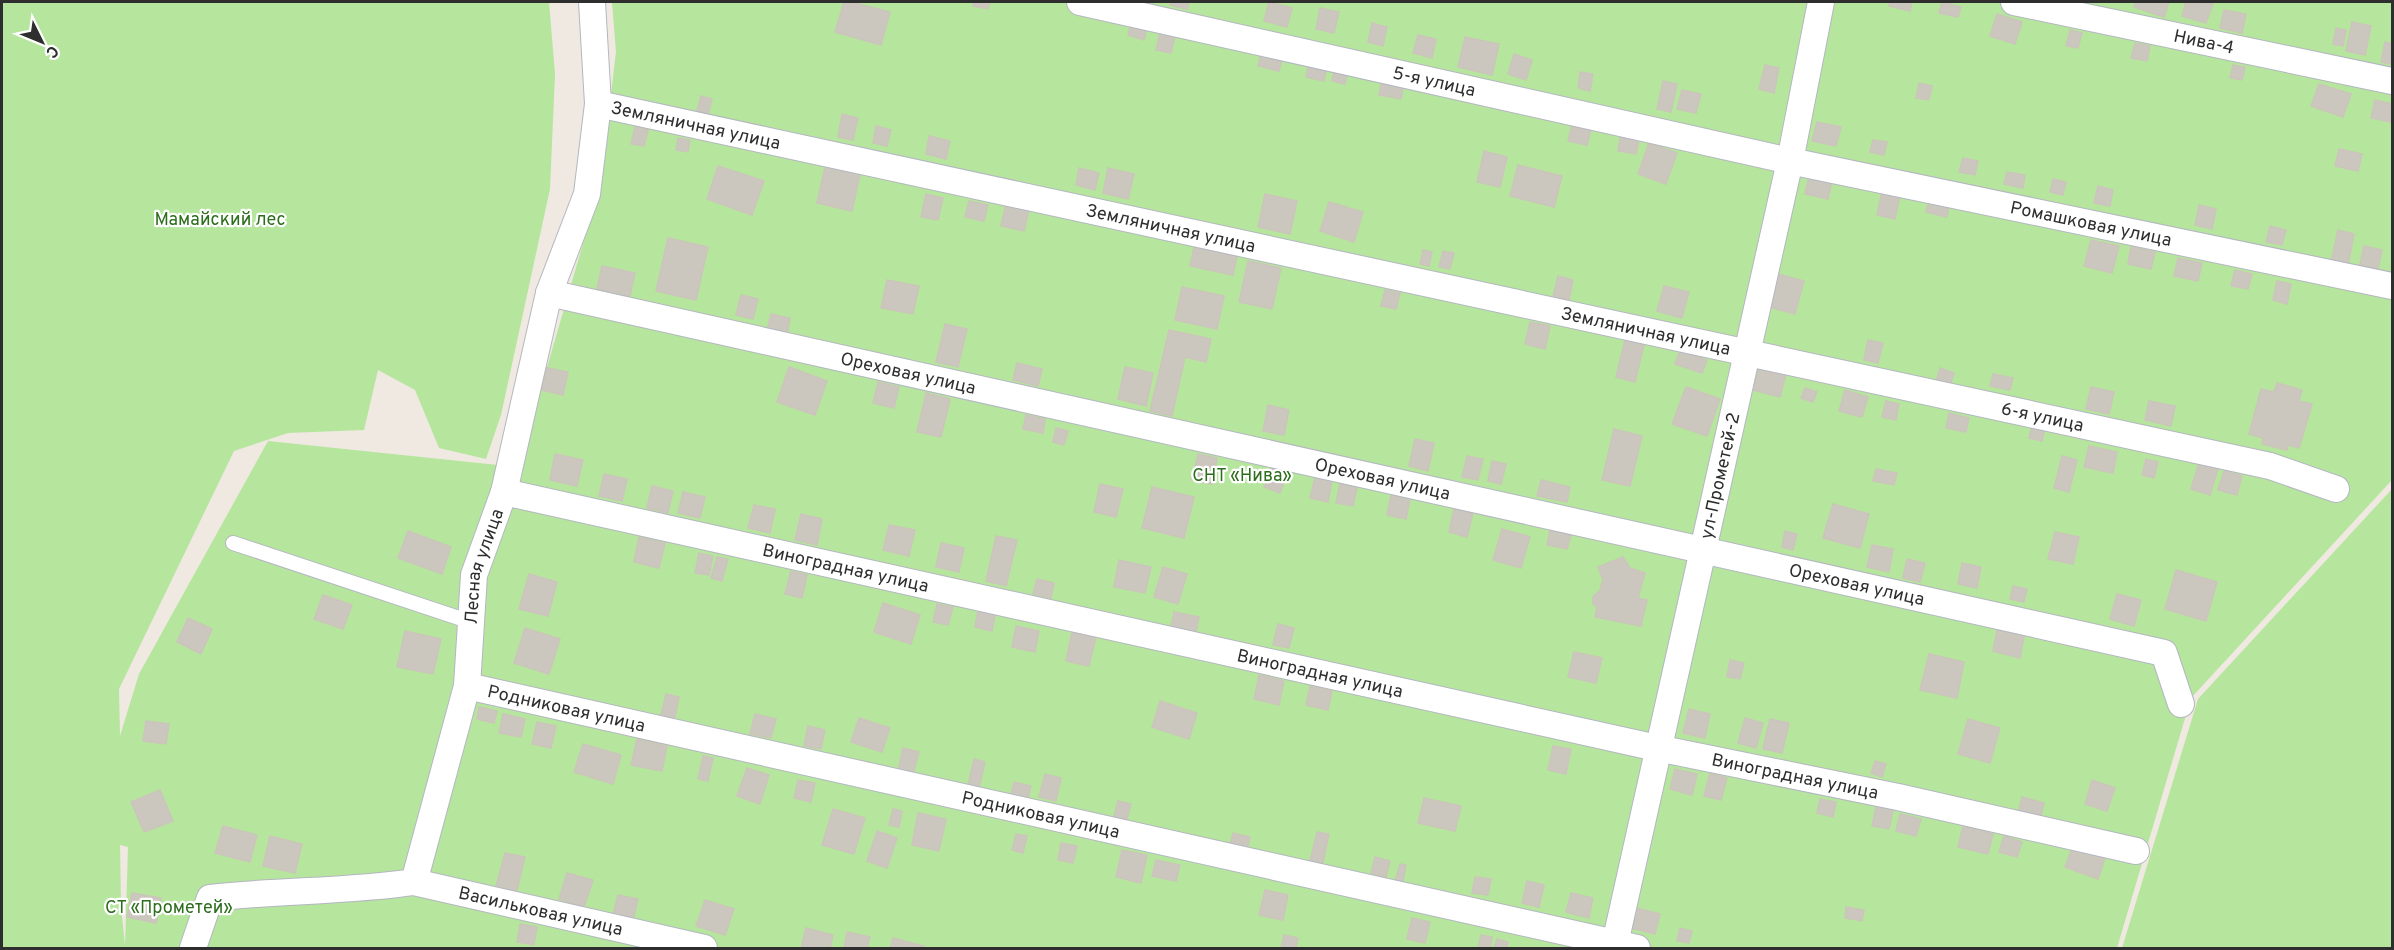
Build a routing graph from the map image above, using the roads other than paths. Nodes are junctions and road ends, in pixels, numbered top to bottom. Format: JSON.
{"nodes":[{"id":1,"x":592,"y":2,"type":"edge"},
{"id":2,"x":1080,"y":2,"type":"edge"},
{"id":3,"x":1821,"y":2,"type":"edge"},
{"id":4,"x":2013,"y":2,"type":"edge"},
{"id":5,"x":2392,"y":81,"type":"edge"},
{"id":6,"x":598,"y":104,"type":"junction"},
{"id":7,"x":1790,"y":161,"type":"junction"},
{"id":8,"x":2392,"y":286,"type":"edge"},
{"id":9,"x":549,"y":293,"type":"junction"},
{"id":10,"x":1745,"y":352,"type":"junction"},
{"id":11,"x":2336,"y":489,"type":"dead end"},
{"id":12,"x":504,"y":492,"type":"junction"},
{"id":13,"x":233,"y":543,"type":"dead end"},
{"id":14,"x":1702,"y":549,"type":"junction"},
{"id":15,"x":471,"y":622,"type":"junction"},
{"id":16,"x":467,"y":686,"type":"junction"},
{"id":17,"x":2181,"y":704,"type":"dead end"},
{"id":18,"x":1657,"y":748,"type":"junction"},
{"id":19,"x":2136,"y":851,"type":"dead end"},
{"id":20,"x":414,"y":882,"type":"junction"},
{"id":21,"x":1622,"y":947,"type":"edge"},
{"id":22,"x":193,"y":948,"type":"edge"},
{"id":23,"x":704,"y":948,"type":"edge"}],
"edges":[{"from":1,"to":6,"type":"street","name":"Лесная улица"},
{"from":2,"to":7,"type":"street","name":"5-я улица"},
{"from":3,"to":7,"type":"street","name":"ул-Прометей-2"},
{"from":4,"to":5,"type":"street","name":"Нива-4"},
{"from":6,"to":9,"type":"street","name":"Лесная улица"},
{"from":6,"to":10,"type":"street","name":"Земляничная улица"},
{"from":7,"to":8,"type":"street","name":"Ромашковая улица"},
{"from":7,"to":10,"type":"street","name":"ул-Прометей-2"},
{"from":9,"to":12,"type":"street","name":"Лесная улица"},
{"from":9,"to":14,"type":"street","name":"Ореховая улица"},
{"from":10,"to":11,"type":"street","name":"6-я улица"},
{"from":10,"to":14,"type":"street","name":"ул-Прометей-2"},
{"from":12,"to":15,"type":"street","name":"Лесная улица"},
{"from":12,"to":18,"type":"street","name":"Виноградная улица"},
{"from":13,"to":15,"type":"lane"},
{"from":14,"to":17,"type":"street","name":"Ореховая улица"},
{"from":14,"to":18,"type":"street","name":"ул-Прометей-2"},
{"from":15,"to":16,"type":"street","name":"Лесная улица"},
{"from":16,"to":20,"type":"street","name":"Лесная улица"},
{"from":16,"to":21,"type":"street","name":"Родниковая улица"},
{"from":18,"to":19,"type":"street","name":"Виноградная улица"},
{"from":18,"to":21,"type":"street","name":"ул-Прометей-2"},
{"from":20,"to":22,"type":"street"},
{"from":20,"to":23,"type":"street","name":"Васильковая улица"}]}
